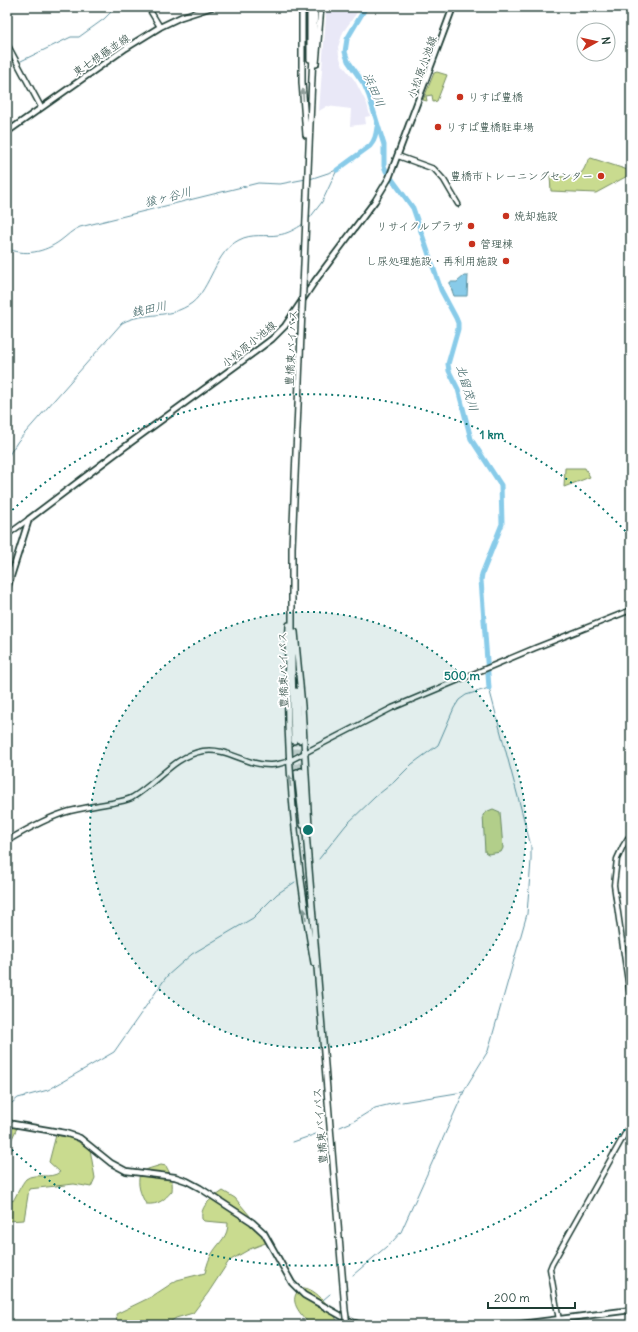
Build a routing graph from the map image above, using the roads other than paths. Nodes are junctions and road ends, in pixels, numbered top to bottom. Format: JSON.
{"nodes":[{"id":1,"x":148,"y":7,"type":"edge"},
{"id":2,"x":212,"y":7,"type":"edge"},
{"id":3,"x":302,"y":7,"type":"edge"},
{"id":4,"x":310,"y":7,"type":"edge"},
{"id":5,"x":315,"y":7,"type":"edge"},
{"id":6,"x":320,"y":7,"type":"edge"},
{"id":7,"x":453,"y":7,"type":"edge"},
{"id":8,"x":160,"y":27,"type":"junction"},
{"id":9,"x":7,"y":44,"type":"edge"},
{"id":10,"x":310,"y":98,"type":"junction"},
{"id":11,"x":41,"y":107,"type":"junction"},
{"id":12,"x":310,"y":107,"type":"junction"},
{"id":13,"x":7,"y":132,"type":"edge"},
{"id":14,"x":398,"y":156,"type":"junction"},
{"id":15,"x":307,"y":176,"type":"junction"},
{"id":16,"x":458,"y":204,"type":"dead end"},
{"id":17,"x":29,"y":519,"type":"junction"},
{"id":18,"x":7,"y":535,"type":"edge"},
{"id":19,"x":292,"y":572,"type":"junction"},
{"id":20,"x":7,"y":589,"type":"edge"},
{"id":21,"x":292,"y":598,"type":"junction"},
{"id":22,"x":631,"y":610,"type":"edge"},
{"id":23,"x":294,"y":625,"type":"junction"},
{"id":24,"x":306,"y":752,"type":"junction"},
{"id":25,"x":288,"y":761,"type":"junction"},
{"id":26,"x":631,"y":837,"type":"edge"},
{"id":27,"x":7,"y":840,"type":"edge"},
{"id":28,"x":310,"y":877,"type":"junction"},
{"id":29,"x":314,"y":925,"type":"junction"},
{"id":30,"x":319,"y":993,"type":"junction"},
{"id":31,"x":631,"y":1003,"type":"edge"},
{"id":32,"x":7,"y":1123,"type":"edge"},
{"id":33,"x":631,"y":1123,"type":"edge"},
{"id":34,"x":631,"y":1310,"type":"edge"},
{"id":35,"x":559,"y":1320,"type":"junction"},
{"id":36,"x":347,"y":1325,"type":"edge"},
{"id":37,"x":362,"y":1325,"type":"edge"},
{"id":38,"x":513,"y":1325,"type":"edge"}],
"edges":[{"from":1,"to":8,"type":"street"},
{"from":2,"to":8,"type":"main road","name":"東七根藤並線"},
{"from":15,"to":3,"type":"highway","one_way":true},
{"from":4,"to":10,"type":"highway","name":"豊橋東バイパス"},
{"from":5,"to":10,"type":"highway","name":"豊橋東バイパス"},
{"from":6,"to":12,"type":"highway"},
{"from":7,"to":14,"type":"main road","name":"小松原小池線"},
{"from":8,"to":11,"type":"main road","name":"東七根藤並線"},
{"from":9,"to":11,"type":"street"},
{"from":10,"to":12,"type":"highway","name":"豊橋東バイパス"},
{"from":11,"to":13,"type":"main road","name":"東七根藤並線"},
{"from":12,"to":15,"type":"highway","name":"豊橋東バイパス"},
{"from":14,"to":16,"type":"street"},
{"from":14,"to":17,"type":"main road","name":"小松原小池線"},
{"from":15,"to":19,"type":"highway","name":"豊橋東バイパス","bridge":true},
{"from":17,"to":18,"type":"street"},
{"from":17,"to":20,"type":"main road"},
{"from":19,"to":21,"type":"highway","name":"豊橋東バイパス"},
{"from":19,"to":25,"type":"highway"},
{"from":21,"to":23,"type":"highway","name":"豊橋東バイパス"},
{"from":21,"to":23,"type":"highway","name":"豊橋東バイパス"},
{"from":22,"to":24,"type":"street"},
{"from":23,"to":24,"type":"highway"},
{"from":24,"to":25,"type":"street"},
{"from":24,"to":28,"type":"highway"},
{"from":25,"to":27,"type":"street"},
{"from":30,"to":25,"type":"highway","one_way":true},
{"from":26,"to":31,"type":"street"},
{"from":28,"to":29,"type":"highway","name":"豊橋東バイパス"},
{"from":28,"to":29,"type":"highway","name":"豊橋東バイパス"},
{"from":29,"to":30,"type":"highway","name":"豊橋東バイパス"},
{"from":30,"to":36,"type":"highway","name":"豊橋東バイパス","bridge":true},
{"from":32,"to":37,"type":"main road"},
{"from":33,"to":35,"type":"street"},
{"from":34,"to":35,"type":"main road"},
{"from":35,"to":38,"type":"main road"}]}
